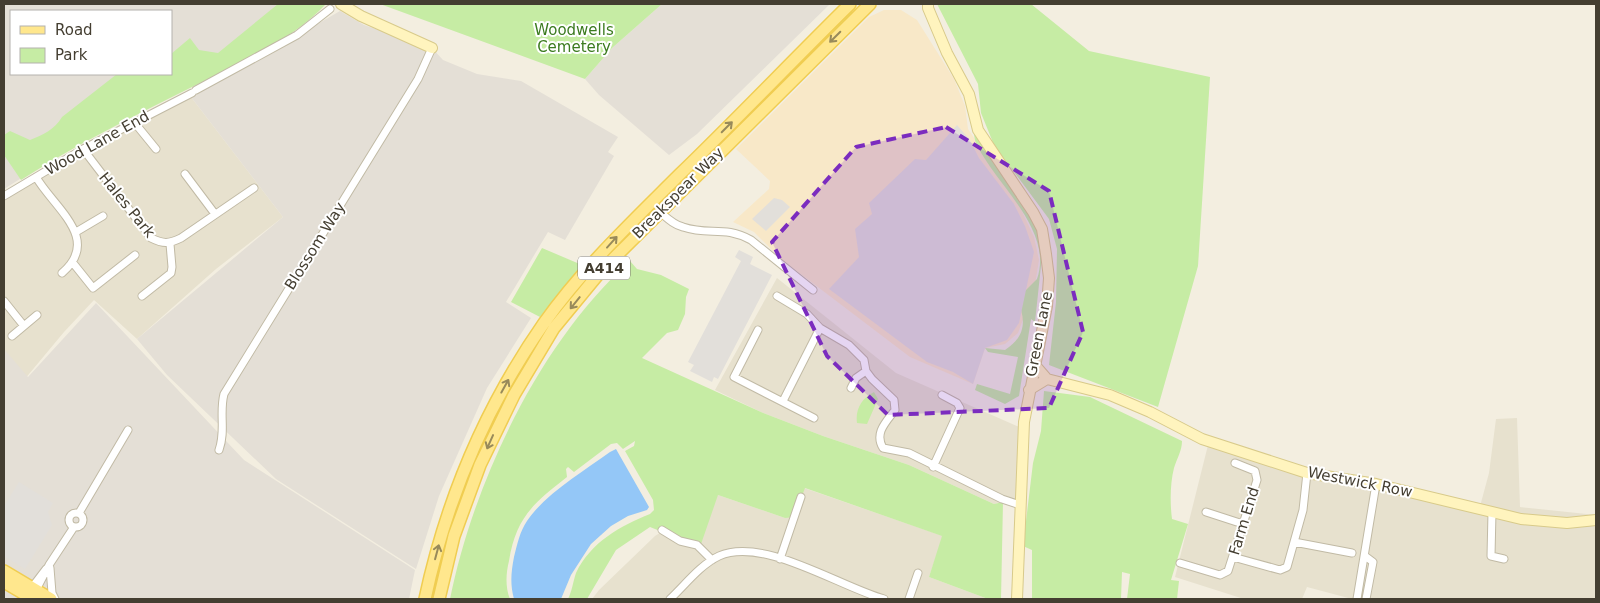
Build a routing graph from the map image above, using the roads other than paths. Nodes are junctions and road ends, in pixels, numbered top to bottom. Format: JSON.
{"nodes":[{"id":1,"x":340,"y":4,"type":"edge"},
{"id":2,"x":850,"y":4,"type":"edge"},
{"id":3,"x":870,"y":4,"type":"edge"},
{"id":4,"x":926,"y":5,"type":"edge"},
{"id":5,"x":330,"y":9,"type":"dead end"},
{"id":6,"x":432,"y":48,"type":"joint"},
{"id":7,"x":134,"y":122,"type":"junction"},
{"id":8,"x":83,"y":149,"type":"junction"},
{"id":9,"x":156,"y":149,"type":"dead end"},
{"id":10,"x":185,"y":174,"type":"dead end"},
{"id":11,"x":36,"y":177,"type":"junction"},
{"id":12,"x":254,"y":188,"type":"dead end"},
{"id":13,"x":4,"y":196,"type":"edge"},
{"id":14,"x":660,"y":212,"type":"junction"},
{"id":15,"x":215,"y":214,"type":"junction"},
{"id":16,"x":103,"y":216,"type":"dead end"},
{"id":17,"x":76,"y":232,"type":"junction"},
{"id":18,"x":170,"y":244,"type":"junction"},
{"id":19,"x":135,"y":255,"type":"dead end"},
{"id":20,"x":74,"y":263,"type":"junction"},
{"id":21,"x":62,"y":273,"type":"dead end"},
{"id":22,"x":813,"y":290,"type":"dead end"},
{"id":23,"x":142,"y":296,"type":"dead end"},
{"id":24,"x":778,"y":296,"type":"dead end"},
{"id":25,"x":4,"y":301,"type":"edge"},
{"id":26,"x":37,"y":315,"type":"dead end"},
{"id":27,"x":24,"y":326,"type":"junction"},
{"id":28,"x":820,"y":328,"type":"junction"},
{"id":29,"x":758,"y":330,"type":"dead end"},
{"id":30,"x":12,"y":336,"type":"dead end"},
{"id":31,"x":1034,"y":364,"type":"junction"},
{"id":32,"x":866,"y":371,"type":"junction"},
{"id":33,"x":1048,"y":379,"type":"junction"},
{"id":34,"x":851,"y":388,"type":"dead end"},
{"id":35,"x":1029,"y":390,"type":"junction"},
{"id":36,"x":942,"y":395,"type":"dead end"},
{"id":37,"x":783,"y":401,"type":"junction"},
{"id":38,"x":814,"y":418,"type":"dead end"},
{"id":39,"x":128,"y":430,"type":"dead end"},
{"id":40,"x":219,"y":450,"type":"dead end"},
{"id":41,"x":1235,"y":463,"type":"dead end"},
{"id":42,"x":934,"y":467,"type":"junction"},
{"id":43,"x":1307,"y":473,"type":"junction"},
{"id":44,"x":1376,"y":484,"type":"junction"},
{"id":45,"x":800,"y":497,"type":"dead end"},
{"id":46,"x":1020,"y":505,"type":"junction"},
{"id":47,"x":1206,"y":512,"type":"dead end"},
{"id":48,"x":1492,"y":512,"type":"junction"},
{"id":49,"x":1596,"y":520,"type":"edge"},
{"id":50,"x":1243,"y":524,"type":"junction"},
{"id":51,"x":662,"y":530,"type":"dead end"},
{"id":52,"x":1294,"y":542,"type":"junction"},
{"id":53,"x":1352,"y":553,"type":"dead end"},
{"id":54,"x":1365,"y":556,"type":"junction"},
{"id":55,"x":1232,"y":557,"type":"junction"},
{"id":56,"x":780,"y":559,"type":"junction"},
{"id":57,"x":1504,"y":559,"type":"dead end"},
{"id":58,"x":712,"y":560,"type":"junction"},
{"id":59,"x":1180,"y":563,"type":"dead end"},
{"id":60,"x":50,"y":565,"type":"junction"},
{"id":61,"x":4,"y":571,"type":"edge"},
{"id":62,"x":918,"y":573,"type":"dead end"},
{"id":63,"x":4,"y":582,"type":"edge"},
{"id":64,"x":32,"y":594,"type":"edge"},
{"id":65,"x":51,"y":599,"type":"edge"},
{"id":66,"x":55,"y":599,"type":"edge"},
{"id":67,"x":425,"y":599,"type":"edge"},
{"id":68,"x":439,"y":599,"type":"edge"},
{"id":69,"x":670,"y":599,"type":"edge"},
{"id":70,"x":880,"y":599,"type":"edge"},
{"id":71,"x":909,"y":599,"type":"edge"},
{"id":72,"x":1017,"y":599,"type":"edge"},
{"id":73,"x":1357,"y":599,"type":"edge"},
{"id":74,"x":1366,"y":599,"type":"edge"}],
"edges":[{"from":1,"to":6,"type":"street"},
{"from":67,"to":2,"type":"main road","name":"Breakspear Way","number":"A414","one_way":true},
{"from":3,"to":14,"type":"main road","name":"Breakspear Way","number":"A414","one_way":true},
{"from":4,"to":31,"type":"street","name":"Green Lane"},
{"from":5,"to":7,"type":"street","name":"Wood Lane End"},
{"from":6,"to":40,"type":"street","name":"Blossom Way"},
{"from":7,"to":8,"type":"street","name":"Wood Lane End"},
{"from":7,"to":9,"type":"street"},
{"from":8,"to":11,"type":"street","name":"Wood Lane End"},
{"from":8,"to":18,"type":"street","name":"Hales Park"},
{"from":10,"to":15,"type":"street"},
{"from":11,"to":13,"type":"street","name":"Wood Lane End"},
{"from":11,"to":17,"type":"street"},
{"from":12,"to":15,"type":"street","name":"Hales Park"},
{"from":14,"to":22,"type":"street"},
{"from":14,"to":68,"type":"main road","name":"Breakspear Way","number":"A414","one_way":true},
{"from":15,"to":18,"type":"street","name":"Hales Park"},
{"from":16,"to":17,"type":"street"},
{"from":17,"to":20,"type":"street"},
{"from":18,"to":23,"type":"street"},
{"from":19,"to":20,"type":"street"},
{"from":20,"to":21,"type":"street"},
{"from":24,"to":28,"type":"street"},
{"from":25,"to":27,"type":"street"},
{"from":26,"to":27,"type":"street"},
{"from":27,"to":30,"type":"street"},
{"from":28,"to":32,"type":"street"},
{"from":28,"to":37,"type":"street"},
{"from":29,"to":37,"type":"street"},
{"from":31,"to":33,"type":"street"},
{"from":31,"to":35,"type":"street","name":"Green Lane"},
{"from":32,"to":34,"type":"street"},
{"from":32,"to":42,"type":"street"},
{"from":33,"to":35,"type":"street"},
{"from":33,"to":43,"type":"street","name":"Westwick Row"},
{"from":35,"to":46,"type":"street","name":"Green Lane"},
{"from":36,"to":42,"type":"street"},
{"from":37,"to":38,"type":"street"},
{"from":39,"to":60,"type":"street"},
{"from":41,"to":50,"type":"street","name":"Farm End"},
{"from":42,"to":46,"type":"street"},
{"from":43,"to":44,"type":"street","name":"Westwick Row"},
{"from":43,"to":52,"type":"street"},
{"from":44,"to":48,"type":"street","name":"Westwick Row"},
{"from":44,"to":54,"type":"street"},
{"from":45,"to":56,"type":"street"},
{"from":46,"to":72,"type":"street","name":"Green Lane"},
{"from":47,"to":50,"type":"street"},
{"from":48,"to":49,"type":"street","name":"Westwick Row"},
{"from":48,"to":57,"type":"street"},
{"from":50,"to":55,"type":"street","name":"Farm End"},
{"from":51,"to":58,"type":"street"},
{"from":52,"to":53,"type":"street"},
{"from":52,"to":55,"type":"street"},
{"from":54,"to":73,"type":"street"},
{"from":54,"to":74,"type":"street"},
{"from":55,"to":59,"type":"street","name":"Farm End"},
{"from":56,"to":58,"type":"street"},
{"from":56,"to":70,"type":"street"},
{"from":58,"to":69,"type":"street"},
{"from":60,"to":64,"type":"street"},
{"from":60,"to":66,"type":"street"},
{"from":61,"to":64,"type":"main road"},
{"from":62,"to":71,"type":"street"},
{"from":63,"to":64,"type":"main road"},
{"from":64,"to":65,"type":"main road"}]}
